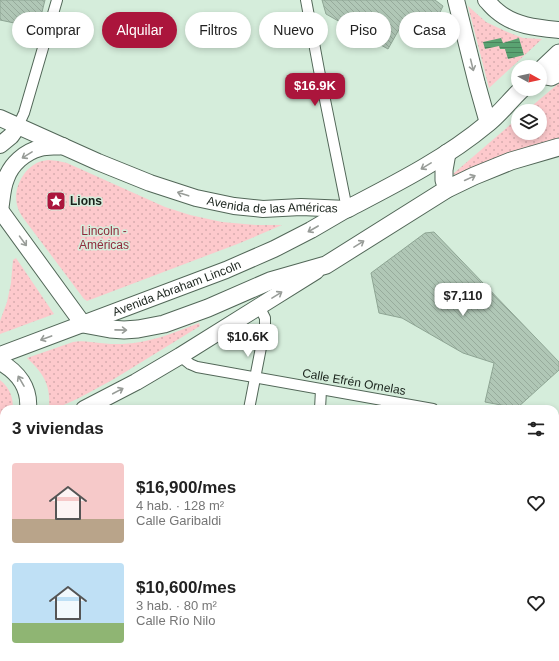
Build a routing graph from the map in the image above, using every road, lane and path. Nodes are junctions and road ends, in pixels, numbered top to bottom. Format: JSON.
{"nodes":[{"id":1,"x":57,"y":0,"type":"edge"},
{"id":2,"x":306,"y":0,"type":"edge"},
{"id":3,"x":456,"y":0,"type":"edge"},
{"id":4,"x":486,"y":0,"type":"edge"},
{"id":5,"x":559,"y":30,"type":"edge"},
{"id":6,"x":559,"y":53,"type":"edge"},
{"id":7,"x":547,"y":64,"type":"edge"},
{"id":8,"x":559,"y":73,"type":"edge"},
{"id":9,"x":547,"y":76,"type":"edge"},
{"id":10,"x":515,"y":96,"type":"edge"},
{"id":11,"x":0,"y":118,"type":"edge"},
{"id":12,"x":488,"y":123,"type":"junction"},
{"id":13,"x":18,"y":126,"type":"junction"},
{"id":14,"x":0,"y":145,"type":"edge"},
{"id":15,"x":64,"y":146,"type":"junction"},
{"id":16,"x":559,"y":147,"type":"edge"},
{"id":17,"x":447,"y":153,"type":"junction"},
{"id":18,"x":537,"y":153,"type":"junction"},
{"id":19,"x":559,"y":156,"type":"edge"},
{"id":20,"x":447,"y":189,"type":"junction"},
{"id":21,"x":347,"y":209,"type":"junction"},
{"id":22,"x":0,"y":210,"type":"edge"},
{"id":23,"x":326,"y":265,"type":"junction"},
{"id":24,"x":259,"y":306,"type":"junction"},
{"id":25,"x":82,"y":324,"type":"junction"},
{"id":26,"x":0,"y":355,"type":"edge"},
{"id":27,"x":180,"y":356,"type":"junction"},
{"id":28,"x":0,"y":362,"type":"edge"},
{"id":29,"x":256,"y":378,"type":"junction"},
{"id":30,"x":321,"y":390,"type":"junction"},
{"id":31,"x":28,"y":405,"type":"edge"},
{"id":32,"x":92,"y":405,"type":"edge"},
{"id":33,"x":250,"y":405,"type":"edge"},
{"id":34,"x":320,"y":405,"type":"edge"},
{"id":35,"x":385,"y":405,"type":"edge"}],
"edges":[{"from":1,"to":13,"type":"street"},
{"from":2,"to":21,"type":"street"},
{"from":3,"to":12,"type":"main road","one_way":true},
{"from":4,"to":5,"type":"main road"},
{"from":6,"to":7,"type":"highway"},
{"from":8,"to":9,"type":"highway"},
{"from":10,"to":12,"type":"highway","name":"Avenida de las Américas"},
{"from":11,"to":13,"type":"main road","name":"Avenida de las Américas"},
{"from":12,"to":17,"type":"highway","name":"Avenida de las Américas"},
{"from":13,"to":14,"type":"main road"},
{"from":13,"to":15,"type":"main road","name":"Avenida de las Américas"},
{"from":21,"to":15,"type":"main road","name":"Avenida de las Américas","one_way":true},
{"from":15,"to":22,"type":"main road","one_way":true},
{"from":16,"to":18,"type":"highway"},
{"from":17,"to":20,"type":"highway"},
{"from":17,"to":21,"type":"highway","name":"Avenida de las Américas","one_way":true},
{"from":18,"to":19,"type":"main road"},
{"from":20,"to":18,"type":"highway","one_way":true},
{"from":23,"to":20,"type":"highway","one_way":true},
{"from":21,"to":25,"type":"main road","name":"Avenida Abraham Lincoln","one_way":true},
{"from":22,"to":25,"type":"main road","one_way":true},
{"from":24,"to":23,"type":"main road","one_way":true},
{"from":25,"to":23,"type":"highway","one_way":true},
{"from":24,"to":27,"type":"main road"},
{"from":24,"to":29,"type":"street"},
{"from":25,"to":26,"type":"main road","name":"Avenida Abraham Lincoln","one_way":true},
{"from":27,"to":29,"type":"street","name":"Calle Efrén Ornelas"},
{"from":32,"to":27,"type":"main road","one_way":true},
{"from":31,"to":28,"type":"main road","one_way":true},
{"from":29,"to":30,"type":"street","name":"Calle Efrén Ornelas"},
{"from":29,"to":33,"type":"street"},
{"from":30,"to":34,"type":"street"},
{"from":30,"to":35,"type":"street","name":"Calle Efrén Ornelas"}]}
